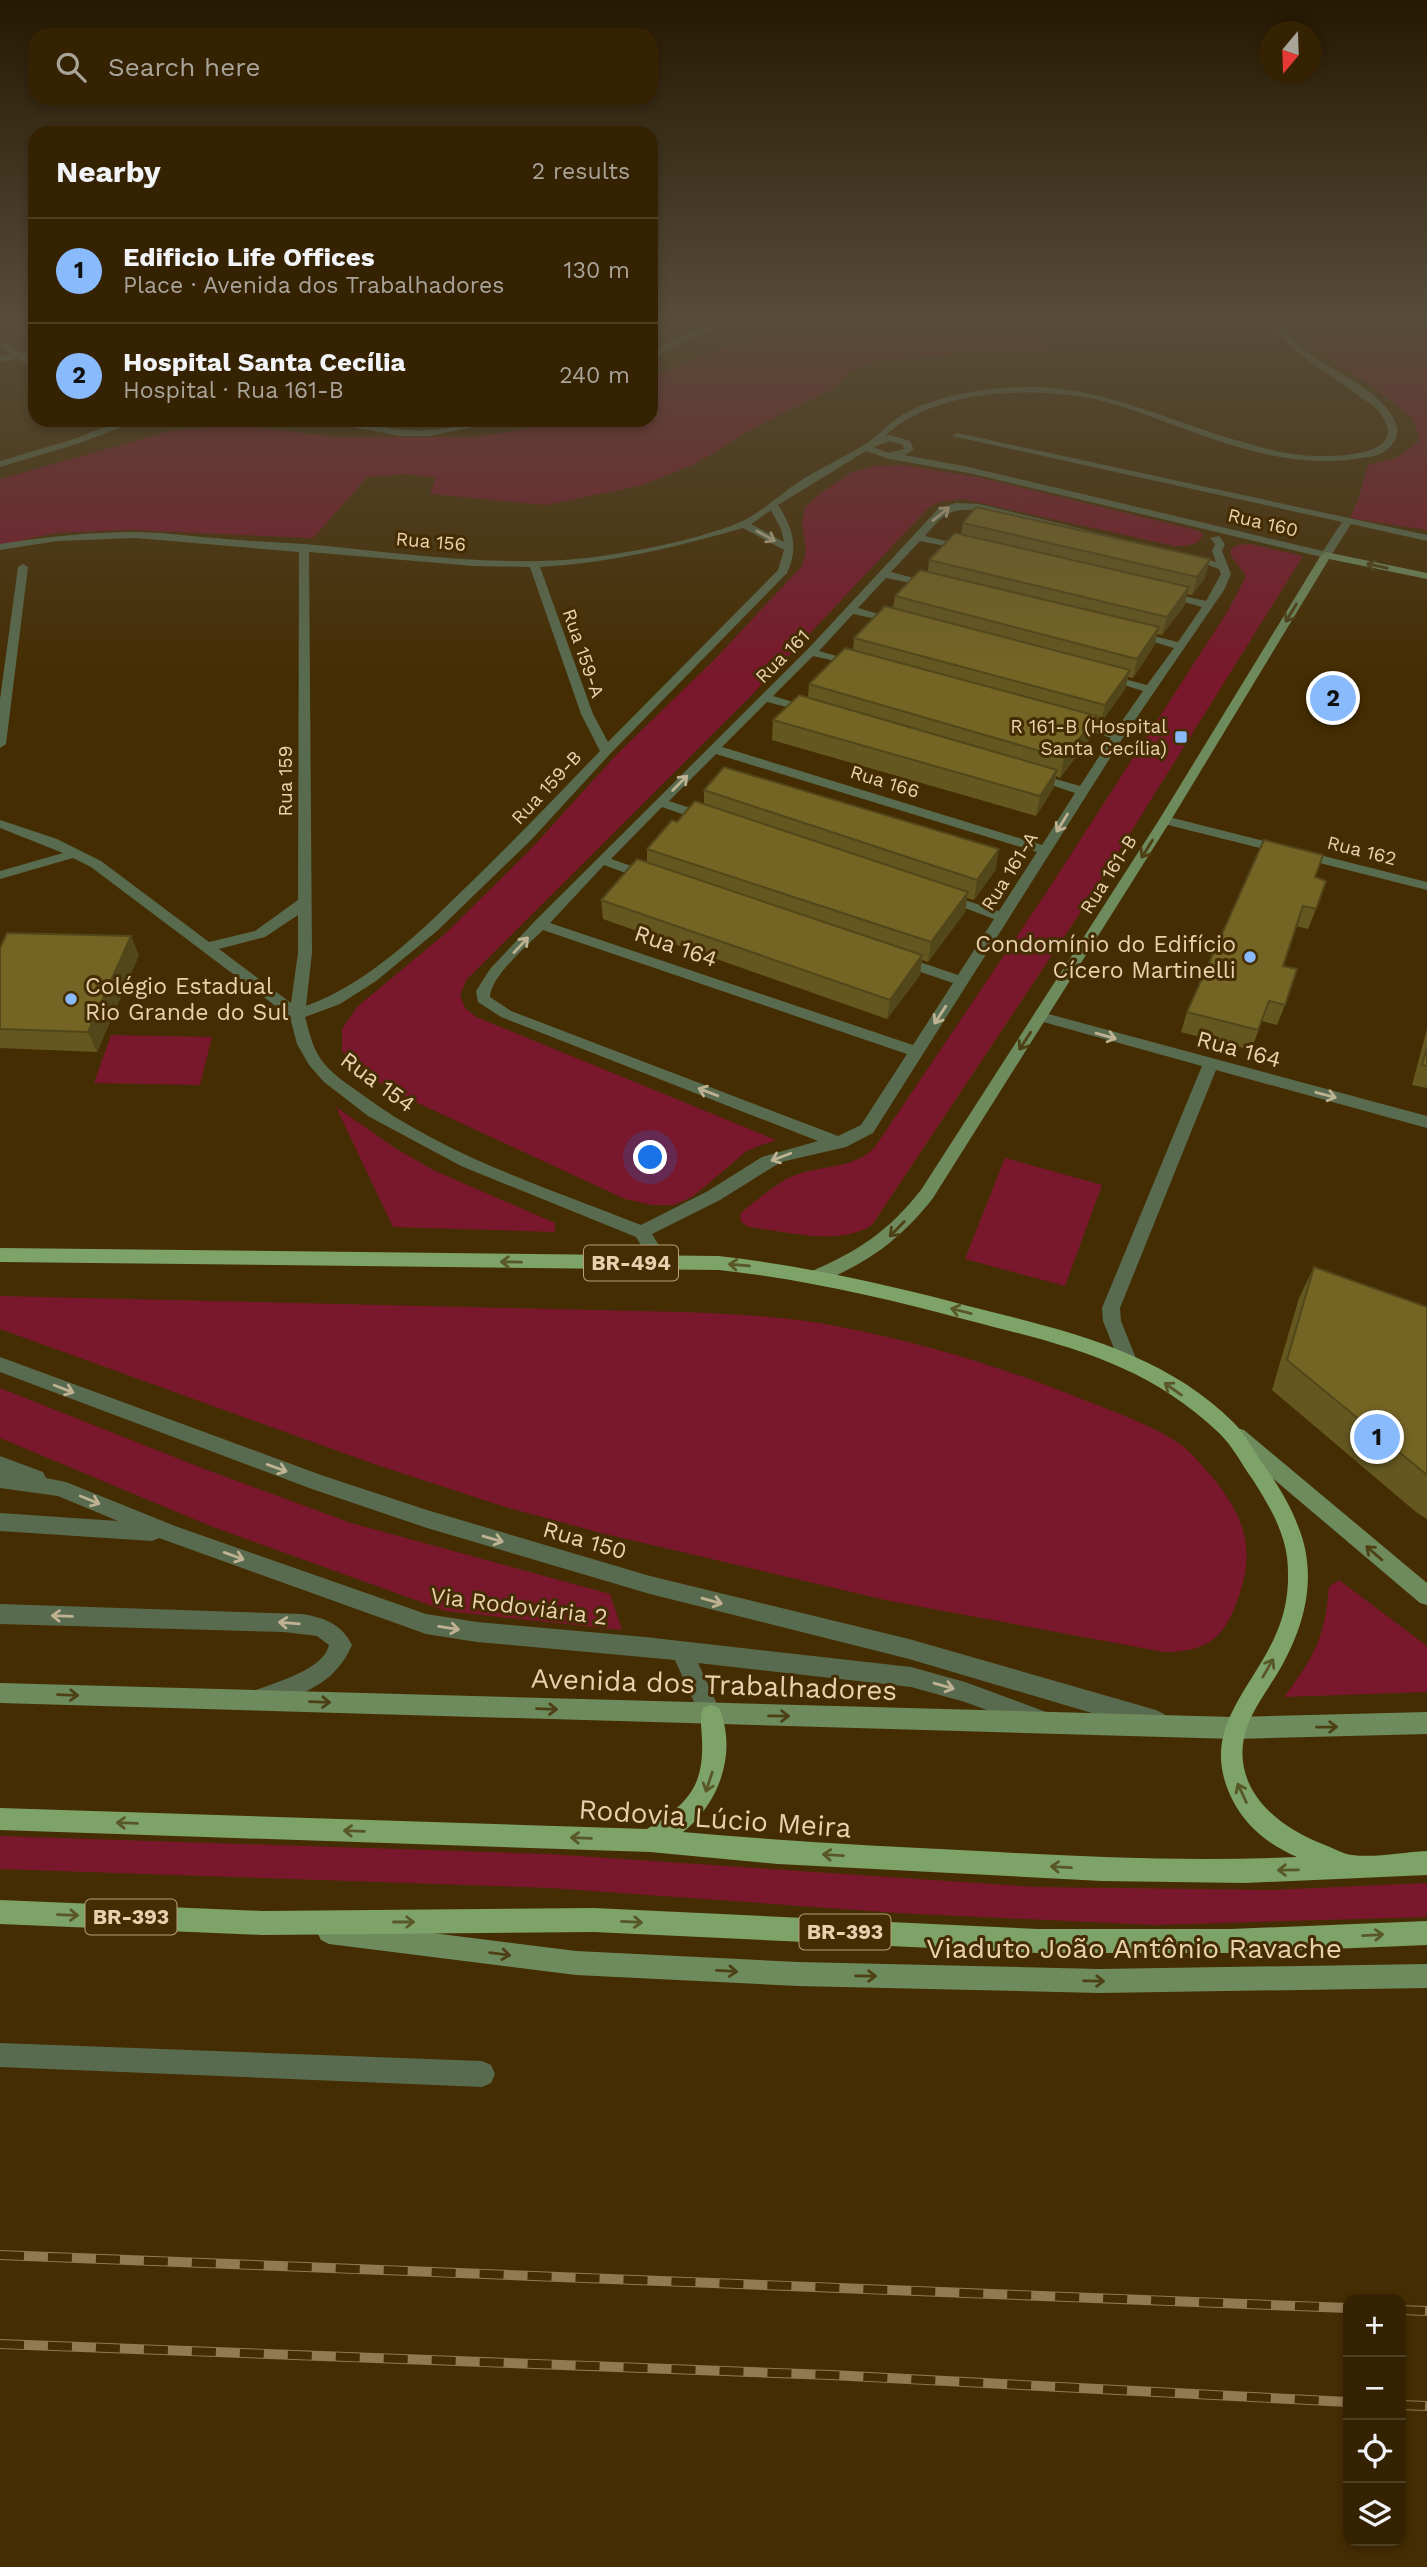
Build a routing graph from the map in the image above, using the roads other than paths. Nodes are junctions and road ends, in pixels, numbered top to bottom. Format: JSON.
{"nodes":[{"id":1,"x":907,"y":437,"type":"edge"},
{"id":2,"x":84,"y":438,"type":"edge"},
{"id":3,"x":895,"y":438,"type":"edge"},
{"id":4,"x":908,"y":438,"type":"edge"},
{"id":5,"x":965,"y":438,"type":"edge"},
{"id":6,"x":1217,"y":438,"type":"edge"},
{"id":7,"x":1391,"y":438,"type":"edge"},
{"id":8,"x":877,"y":439,"type":"joint"},
{"id":9,"x":867,"y":446,"type":"junction"},
{"id":10,"x":883,"y":455,"type":"junction"},
{"id":11,"x":896,"y":456,"type":"junction"},
{"id":12,"x":837,"y":463,"type":"junction"},
{"id":13,"x":0,"y":464,"type":"edge"},
{"id":14,"x":969,"y":470,"type":"junction"},
{"id":15,"x":774,"y":506,"type":"junction"},
{"id":16,"x":1347,"y":522,"type":"junction"},
{"id":17,"x":744,"y":524,"type":"junction"},
{"id":18,"x":917,"y":537,"type":"junction"},
{"id":19,"x":1427,"y":538,"type":"edge"},
{"id":20,"x":1125,"y":541,"type":"edge"},
{"id":21,"x":1211,"y":541,"type":"junction"},
{"id":22,"x":0,"y":547,"type":"edge"},
{"id":23,"x":304,"y":547,"type":"junction"},
{"id":24,"x":789,"y":549,"type":"junction"},
{"id":25,"x":984,"y":552,"type":"edge"},
{"id":26,"x":1326,"y":555,"type":"junction"},
{"id":27,"x":534,"y":564,"type":"junction"},
{"id":28,"x":23,"y":567,"type":"dead end"},
{"id":29,"x":1225,"y":568,"type":"junction"},
{"id":30,"x":884,"y":574,"type":"junction"},
{"id":31,"x":1427,"y":576,"type":"edge"},
{"id":32,"x":938,"y":587,"type":"edge"},
{"id":33,"x":1156,"y":593,"type":"edge"},
{"id":34,"x":1209,"y":605,"type":"junction"},
{"id":35,"x":19,"y":606,"type":"junction"},
{"id":36,"x":850,"y":610,"type":"junction"},
{"id":37,"x":0,"y":615,"type":"edge"},
{"id":38,"x":902,"y":624,"type":"edge"},
{"id":39,"x":1127,"y":633,"type":"edge"},
{"id":40,"x":1181,"y":646,"type":"junction"},
{"id":41,"x":811,"y":652,"type":"junction"},
{"id":42,"x":864,"y":667,"type":"edge"},
{"id":43,"x":1097,"y":675,"type":"edge"},
{"id":44,"x":1149,"y":689,"type":"junction"},
{"id":45,"x":766,"y":698,"type":"junction"},
{"id":46,"x":818,"y":713,"type":"edge"},
{"id":47,"x":1065,"y":722,"type":"edge"},
{"id":48,"x":1118,"y":736,"type":"junction"},
{"id":49,"x":0,"y":744,"type":"edge"},
{"id":50,"x":714,"y":749,"type":"junction"},
{"id":51,"x":606,"y":751,"type":"junction"},
{"id":52,"x":1016,"y":772,"type":"edge"},
{"id":53,"x":1082,"y":791,"type":"junction"},
{"id":54,"x":660,"y":802,"type":"junction"},
{"id":55,"x":1165,"y":820,"type":"junction"},
{"id":56,"x":0,"y":824,"type":"edge"},
{"id":57,"x":726,"y":824,"type":"edge"},
{"id":58,"x":1045,"y":850,"type":"junction"},
{"id":59,"x":76,"y":853,"type":"junction"},
{"id":60,"x":602,"y":860,"type":"junction"},
{"id":61,"x":0,"y":875,"type":"edge"},
{"id":62,"x":666,"y":882,"type":"edge"},
{"id":63,"x":1427,"y":886,"type":"edge"},
{"id":64,"x":923,"y":891,"type":"edge"},
{"id":65,"x":305,"y":901,"type":"junction"},
{"id":66,"x":1003,"y":917,"type":"junction"},
{"id":67,"x":540,"y":924,"type":"junction"},
{"id":68,"x":206,"y":947,"type":"junction"},
{"id":69,"x":885,"y":955,"type":"edge"},
{"id":70,"x":962,"y":981,"type":"junction"},
{"id":71,"x":297,"y":1015,"type":"junction"},
{"id":72,"x":1041,"y":1017,"type":"junction"},
{"id":73,"x":916,"y":1052,"type":"junction"},
{"id":74,"x":1210,"y":1065,"type":"junction"},
{"id":75,"x":1427,"y":1122,"type":"edge"},
{"id":76,"x":841,"y":1143,"type":"junction"},
{"id":77,"x":642,"y":1233,"type":"junction"},
{"id":78,"x":0,"y":1255,"type":"edge"},
{"id":79,"x":660,"y":1263,"type":"junction"},
{"id":80,"x":817,"y":1277,"type":"junction"},
{"id":81,"x":1128,"y":1361,"type":"junction"},
{"id":82,"x":0,"y":1364,"type":"edge"},
{"id":83,"x":1228,"y":1429,"type":"junction"},
{"id":84,"x":0,"y":1464,"type":"edge"},
{"id":85,"x":0,"y":1480,"type":"edge"},
{"id":86,"x":59,"y":1488,"type":"junction"},
{"id":87,"x":0,"y":1522,"type":"edge"},
{"id":88,"x":170,"y":1533,"type":"junction"},
{"id":89,"x":1427,"y":1596,"type":"edge"},
{"id":90,"x":0,"y":1614,"type":"edge"},
{"id":91,"x":682,"y":1652,"type":"junction"},
{"id":92,"x":0,"y":1693,"type":"edge"},
{"id":93,"x":256,"y":1700,"type":"junction"},
{"id":94,"x":711,"y":1715,"type":"junction"},
{"id":95,"x":1048,"y":1723,"type":"junction"},
{"id":96,"x":1427,"y":1723,"type":"edge"},
{"id":97,"x":1169,"y":1725,"type":"junction"},
{"id":98,"x":1234,"y":1728,"type":"junction"},
{"id":99,"x":0,"y":1819,"type":"edge"},
{"id":100,"x":650,"y":1841,"type":"junction"},
{"id":101,"x":1427,"y":1863,"type":"edge"},
{"id":102,"x":1356,"y":1868,"type":"junction"},
{"id":103,"x":0,"y":1912,"type":"edge"},
{"id":104,"x":263,"y":1923,"type":"junction"},
{"id":105,"x":1427,"y":1933,"type":"edge"},
{"id":106,"x":1427,"y":1976,"type":"edge"},
{"id":107,"x":0,"y":2055,"type":"edge"},
{"id":108,"x":482,"y":2074,"type":"dead end"}],
"edges":[{"from":1,"to":11,"type":"street"},
{"from":2,"to":13,"type":"street"},
{"from":3,"to":8,"type":"street","name":"Rua 160"},
{"from":4,"to":14,"type":"street","name":"Rua 160"},
{"from":5,"to":16,"type":"street"},
{"from":6,"to":7,"type":"street"},
{"from":8,"to":9,"type":"street","name":"Rua 156"},
{"from":9,"to":10,"type":"street"},
{"from":9,"to":12,"type":"street","name":"Rua 156"},
{"from":10,"to":11,"type":"street","name":"Rua 160"},
{"from":10,"to":12,"type":"street","name":"Rua 156"},
{"from":11,"to":14,"type":"street","name":"Rua 160"},
{"from":12,"to":15,"type":"street","name":"Rua 156"},
{"from":14,"to":21,"type":"street","name":"Rua 160"},
{"from":15,"to":17,"type":"street","name":"Rua 156"},
{"from":15,"to":24,"type":"street"},
{"from":16,"to":19,"type":"street"},
{"from":16,"to":26,"type":"street","name":"Rua 161-B"},
{"from":17,"to":24,"type":"street","one_way":true},
{"from":17,"to":27,"type":"street","name":"Rua 156"},
{"from":18,"to":20,"type":"street","name":"Rua 161","one_way":true},
{"from":18,"to":25,"type":"street"},
{"from":18,"to":30,"type":"street","name":"Rua 161"},
{"from":21,"to":26,"type":"street","name":"Rua 160"},
{"from":21,"to":29,"type":"street"},
{"from":21,"to":29,"type":"street"},
{"from":22,"to":23,"type":"street","name":"Rua 156"},
{"from":23,"to":27,"type":"street","name":"Rua 156"},
{"from":23,"to":65,"type":"street","name":"Rua 159"},
{"from":24,"to":51,"type":"street","name":"Rua 159-B"},
{"from":31,"to":26,"type":"street","name":"Rua 160","one_way":true},
{"from":26,"to":55,"type":"street","name":"Rua 161-B","one_way":true},
{"from":27,"to":51,"type":"street","name":"Rua 159-A"},
{"from":28,"to":35,"type":"street"},
{"from":29,"to":34,"type":"street","name":"Rua 161-A"},
{"from":30,"to":32,"type":"street"},
{"from":30,"to":36,"type":"street","name":"Rua 161"},
{"from":33,"to":34,"type":"street"},
{"from":34,"to":40,"type":"street","name":"Rua 161-A"},
{"from":35,"to":37,"type":"street"},
{"from":35,"to":49,"type":"street"},
{"from":36,"to":38,"type":"street"},
{"from":36,"to":41,"type":"street","name":"Rua 161"},
{"from":39,"to":40,"type":"street"},
{"from":40,"to":44,"type":"street","name":"Rua 161-A"},
{"from":41,"to":42,"type":"street"},
{"from":41,"to":45,"type":"street","name":"Rua 161"},
{"from":43,"to":44,"type":"street"},
{"from":44,"to":48,"type":"street","name":"Rua 161-A"},
{"from":45,"to":46,"type":"street"},
{"from":45,"to":50,"type":"street","name":"Rua 161"},
{"from":47,"to":48,"type":"street"},
{"from":48,"to":53,"type":"street","name":"Rua 161-A"},
{"from":54,"to":50,"type":"street","name":"Rua 161","one_way":true},
{"from":50,"to":58,"type":"street","name":"Rua 166"},
{"from":51,"to":71,"type":"street","name":"Rua 159-B"},
{"from":52,"to":53,"type":"street"},
{"from":53,"to":58,"type":"street","name":"Rua 161-A","one_way":true},
{"from":54,"to":57,"type":"street"},
{"from":54,"to":60,"type":"street","name":"Rua 161"},
{"from":55,"to":63,"type":"street","name":"Rua 162"},
{"from":55,"to":72,"type":"street","name":"Rua 161-B","one_way":true},
{"from":56,"to":59,"type":"street"},
{"from":58,"to":66,"type":"street","name":"Rua 161-A"},
{"from":59,"to":61,"type":"street"},
{"from":59,"to":68,"type":"street"},
{"from":60,"to":62,"type":"street"},
{"from":60,"to":67,"type":"street","name":"Rua 161"},
{"from":64,"to":66,"type":"street"},
{"from":65,"to":68,"type":"street"},
{"from":65,"to":71,"type":"street","name":"Rua 159"},
{"from":66,"to":70,"type":"street","name":"Rua 161-A"},
{"from":67,"to":73,"type":"street","name":"Rua 164"},
{"from":76,"to":67,"type":"street","name":"Rua 161","one_way":true},
{"from":68,"to":71,"type":"street"},
{"from":69,"to":70,"type":"street"},
{"from":70,"to":73,"type":"street","name":"Rua 161-A","one_way":true},
{"from":71,"to":77,"type":"street","name":"Rua 154"},
{"from":72,"to":74,"type":"street","name":"Rua 164","one_way":true},
{"from":72,"to":80,"type":"street","name":"Rua 161-B","one_way":true},
{"from":73,"to":76,"type":"street","name":"Rua 161-A"},
{"from":74,"to":75,"type":"street","name":"Rua 164","one_way":true},
{"from":74,"to":81,"type":"street"},
{"from":76,"to":77,"type":"street","name":"Rua 161-A","one_way":true},
{"from":77,"to":79,"type":"street"},
{"from":79,"to":78,"type":"main road","number":"BR-494","one_way":true},
{"from":80,"to":79,"type":"main road","number":"BR-494","one_way":true},
{"from":81,"to":80,"type":"main road","number":"BR-494","one_way":true},
{"from":83,"to":81,"type":"main road","number":"BR-494","one_way":true},
{"from":82,"to":97,"type":"street","name":"Rua 150","one_way":true},
{"from":89,"to":83,"type":"street","one_way":true},
{"from":98,"to":83,"type":"main road","one_way":true},
{"from":84,"to":86,"type":"street"},
{"from":85,"to":86,"type":"street","name":"Via Rodoviária 2"},
{"from":86,"to":88,"type":"street","name":"Via Rodoviária 2","one_way":true},
{"from":87,"to":88,"type":"street"},
{"from":88,"to":91,"type":"street","name":"Via Rodoviária 2","one_way":true},
{"from":93,"to":90,"type":"street","one_way":true},
{"from":91,"to":94,"type":"street"},
{"from":91,"to":95,"type":"street","name":"Via Rodoviária 2","one_way":true},
{"from":92,"to":93,"type":"street","name":"Avenida dos Trabalhadores","one_way":true},
{"from":93,"to":94,"type":"street","name":"Avenida dos Trabalhadores","one_way":true},
{"from":94,"to":95,"type":"street","name":"Avenida dos Trabalhadores","one_way":true},
{"from":94,"to":100,"type":"main road","one_way":true},
{"from":95,"to":97,"type":"street","name":"Avenida dos Trabalhadores"},
{"from":98,"to":96,"type":"street","name":"Avenida dos Trabalhadores","one_way":true},
{"from":97,"to":98,"type":"street","name":"Avenida dos Trabalhadores"},
{"from":102,"to":98,"type":"main road","one_way":true},
{"from":100,"to":99,"type":"main road","name":"Rodovia Lúcio Meira","one_way":true},
{"from":102,"to":100,"type":"main road","name":"Rodovia Lúcio Meira","one_way":true},
{"from":101,"to":102,"type":"main road","name":"Rodovia Lúcio Meira"},
{"from":103,"to":104,"type":"main road","number":"BR-393","one_way":true},
{"from":104,"to":105,"type":"main road","number":"BR-393","one_way":true},
{"from":104,"to":106,"type":"street","name":"Viaduto João Antônio Ravache","one_way":true},
{"from":107,"to":108,"type":"street"}]}
